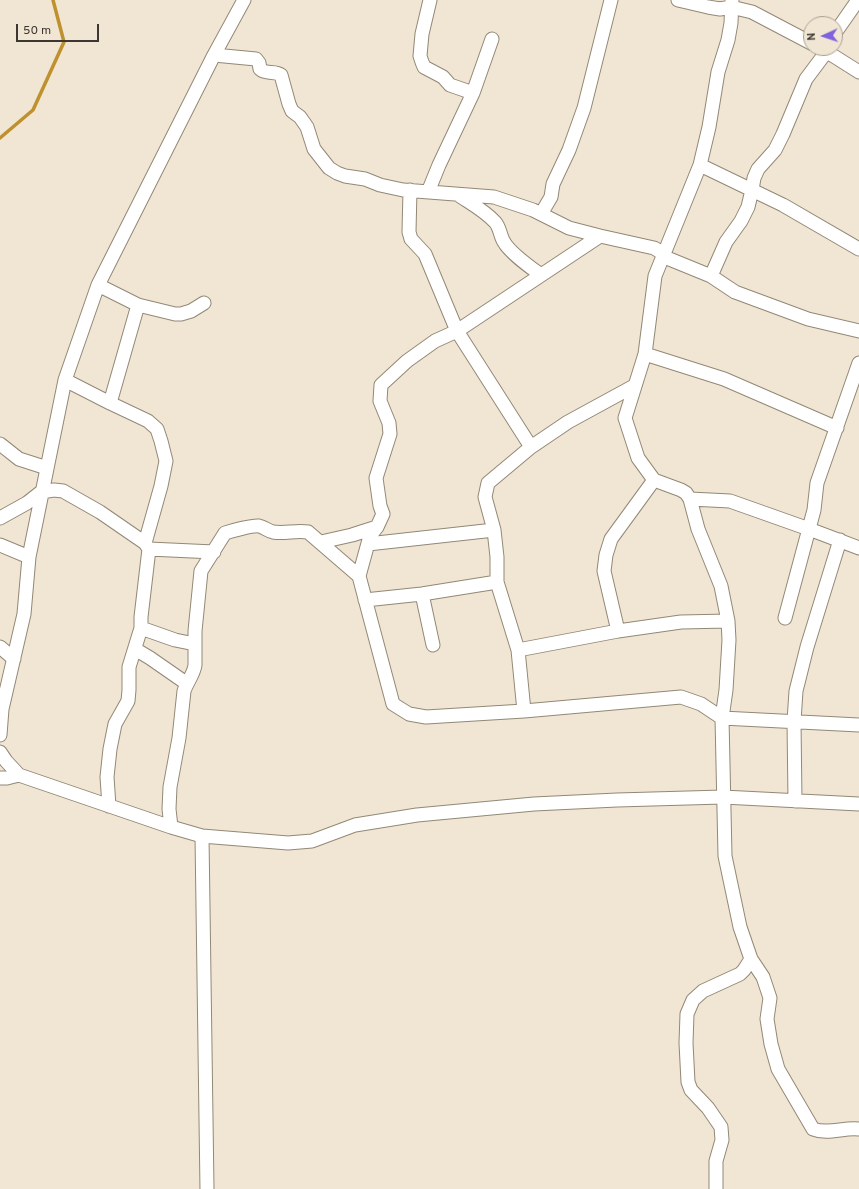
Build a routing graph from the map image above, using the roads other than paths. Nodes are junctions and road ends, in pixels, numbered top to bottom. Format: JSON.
{"nodes":[{"id":1,"x":244,"y":0,"type":"edge"},
{"id":2,"x":430,"y":0,"type":"edge"},
{"id":3,"x":611,"y":0,"type":"edge"},
{"id":4,"x":678,"y":0,"type":"edge"},
{"id":5,"x":858,"y":0,"type":"edge"},
{"id":6,"x":732,"y":4,"type":"edge"},
{"id":7,"x":843,"y":22,"type":"edge"},
{"id":8,"x":492,"y":39,"type":"dead end"},
{"id":9,"x":803,"y":39,"type":"edge"},
{"id":10,"x":214,"y":55,"type":"junction"},
{"id":11,"x":820,"y":56,"type":"edge"},
{"id":12,"x":835,"y":56,"type":"edge"},
{"id":13,"x":859,"y":72,"type":"edge"},
{"id":14,"x":473,"y":93,"type":"junction"},
{"id":15,"x":700,"y":165,"type":"junction"},
{"id":16,"x":410,"y":190,"type":"junction"},
{"id":17,"x":752,"y":190,"type":"junction"},
{"id":18,"x":428,"y":192,"type":"junction"},
{"id":19,"x":459,"y":195,"type":"junction"},
{"id":20,"x":488,"y":197,"type":"junction"},
{"id":21,"x":551,"y":197,"type":"junction"},
{"id":22,"x":541,"y":214,"type":"junction"},
{"id":23,"x":488,"y":215,"type":"junction"},
{"id":24,"x":562,"y":224,"type":"junction"},
{"id":25,"x":600,"y":236,"type":"junction"},
{"id":26,"x":859,"y":249,"type":"edge"},
{"id":27,"x":662,"y":256,"type":"junction"},
{"id":28,"x":541,"y":275,"type":"junction"},
{"id":29,"x":711,"y":276,"type":"junction"},
{"id":30,"x":98,"y":285,"type":"junction"},
{"id":31,"x":204,"y":303,"type":"dead end"},
{"id":32,"x":138,"y":305,"type":"junction"},
{"id":33,"x":859,"y":331,"type":"edge"},
{"id":34,"x":458,"y":332,"type":"junction"},
{"id":35,"x":645,"y":354,"type":"junction"},
{"id":36,"x":859,"y":363,"type":"edge"},
{"id":37,"x":65,"y":380,"type":"junction"},
{"id":38,"x":634,"y":386,"type":"junction"},
{"id":39,"x":110,"y":403,"type":"junction"},
{"id":40,"x":837,"y":428,"type":"junction"},
{"id":41,"x":0,"y":444,"type":"edge"},
{"id":42,"x":531,"y":447,"type":"junction"},
{"id":43,"x":47,"y":468,"type":"junction"},
{"id":44,"x":654,"y":480,"type":"junction"},
{"id":45,"x":41,"y":492,"type":"junction"},
{"id":46,"x":690,"y":498,"type":"junction"},
{"id":47,"x":0,"y":518,"type":"edge"},
{"id":48,"x":377,"y":527,"type":"junction"},
{"id":49,"x":809,"y":528,"type":"junction"},
{"id":50,"x":494,"y":530,"type":"junction"},
{"id":51,"x":840,"y":540,"type":"junction"},
{"id":52,"x":321,"y":542,"type":"junction"},
{"id":53,"x":368,"y":544,"type":"junction"},
{"id":54,"x":0,"y":545,"type":"edge"},
{"id":55,"x":147,"y":546,"type":"junction"},
{"id":56,"x":859,"y":548,"type":"edge"},
{"id":57,"x":214,"y":552,"type":"junction"},
{"id":58,"x":29,"y":557,"type":"junction"},
{"id":59,"x":359,"y":576,"type":"junction"},
{"id":60,"x":497,"y":582,"type":"junction"},
{"id":61,"x":422,"y":594,"type":"junction"},
{"id":62,"x":365,"y":600,"type":"junction"},
{"id":63,"x":785,"y":618,"type":"dead end"},
{"id":64,"x":728,"y":621,"type":"junction"},
{"id":65,"x":141,"y":628,"type":"junction"},
{"id":66,"x":618,"y":632,"type":"junction"},
{"id":67,"x":194,"y":644,"type":"junction"},
{"id":68,"x":433,"y":645,"type":"dead end"},
{"id":69,"x":0,"y":647,"type":"edge"},
{"id":70,"x":135,"y":649,"type":"junction"},
{"id":71,"x":518,"y":650,"type":"junction"},
{"id":72,"x":14,"y":659,"type":"junction"},
{"id":73,"x":186,"y":683,"type":"junction"},
{"id":74,"x":524,"y":711,"type":"junction"},
{"id":75,"x":722,"y":718,"type":"junction"},
{"id":76,"x":794,"y":721,"type":"junction"},
{"id":77,"x":859,"y":725,"type":"edge"},
{"id":78,"x":0,"y":735,"type":"edge"},
{"id":79,"x":0,"y":754,"type":"edge"},
{"id":80,"x":19,"y":775,"type":"junction"},
{"id":81,"x":0,"y":778,"type":"edge"},
{"id":82,"x":723,"y":797,"type":"junction"},
{"id":83,"x":795,"y":802,"type":"junction"},
{"id":84,"x":859,"y":804,"type":"edge"},
{"id":85,"x":109,"y":806,"type":"junction"},
{"id":86,"x":171,"y":827,"type":"junction"},
{"id":87,"x":202,"y":836,"type":"junction"},
{"id":88,"x":751,"y":959,"type":"junction"},
{"id":89,"x":859,"y":1129,"type":"edge"},
{"id":90,"x":207,"y":1189,"type":"edge"},
{"id":91,"x":716,"y":1189,"type":"edge"}],
"edges":[{"from":1,"to":10,"type":"street"},
{"from":2,"to":14,"type":"street"},
{"from":3,"to":21,"type":"street"},
{"from":4,"to":6,"type":"street"},
{"from":5,"to":7,"type":"street"},
{"from":6,"to":9,"type":"street"},
{"from":6,"to":15,"type":"street"},
{"from":8,"to":14,"type":"street"},
{"from":10,"to":16,"type":"street"},
{"from":10,"to":30,"type":"street"},
{"from":11,"to":17,"type":"street"},
{"from":12,"to":13,"type":"street"},
{"from":14,"to":18,"type":"street"},
{"from":15,"to":17,"type":"street"},
{"from":15,"to":27,"type":"street"},
{"from":16,"to":18,"type":"street"},
{"from":16,"to":34,"type":"street"},
{"from":17,"to":26,"type":"street"},
{"from":17,"to":29,"type":"street"},
{"from":18,"to":19,"type":"street"},
{"from":19,"to":20,"type":"street"},
{"from":19,"to":23,"type":"street"},
{"from":20,"to":22,"type":"street"},
{"from":20,"to":23,"type":"street"},
{"from":21,"to":22,"type":"street"},
{"from":21,"to":24,"type":"street"},
{"from":22,"to":24,"type":"street"},
{"from":23,"to":28,"type":"street"},
{"from":24,"to":25,"type":"street"},
{"from":25,"to":27,"type":"street"},
{"from":25,"to":28,"type":"street"},
{"from":27,"to":29,"type":"street"},
{"from":27,"to":35,"type":"street"},
{"from":28,"to":34,"type":"street"},
{"from":29,"to":33,"type":"street"},
{"from":30,"to":32,"type":"street"},
{"from":30,"to":37,"type":"street"},
{"from":31,"to":32,"type":"street"},
{"from":32,"to":39,"type":"street"},
{"from":34,"to":42,"type":"street"},
{"from":34,"to":48,"type":"street"},
{"from":35,"to":38,"type":"street"},
{"from":35,"to":40,"type":"street"},
{"from":36,"to":40,"type":"street"},
{"from":37,"to":39,"type":"street"},
{"from":37,"to":43,"type":"street"},
{"from":38,"to":42,"type":"street"},
{"from":38,"to":44,"type":"street"},
{"from":39,"to":55,"type":"street"},
{"from":40,"to":49,"type":"street"},
{"from":41,"to":43,"type":"street"},
{"from":42,"to":50,"type":"street"},
{"from":43,"to":45,"type":"street"},
{"from":44,"to":46,"type":"street"},
{"from":44,"to":66,"type":"street"},
{"from":45,"to":47,"type":"street"},
{"from":45,"to":55,"type":"street"},
{"from":45,"to":58,"type":"street"},
{"from":46,"to":49,"type":"street"},
{"from":46,"to":64,"type":"street"},
{"from":48,"to":52,"type":"street"},
{"from":48,"to":53,"type":"street"},
{"from":49,"to":51,"type":"street"},
{"from":49,"to":63,"type":"street"},
{"from":50,"to":53,"type":"street"},
{"from":50,"to":60,"type":"street"},
{"from":51,"to":56,"type":"street"},
{"from":51,"to":76,"type":"street"},
{"from":52,"to":57,"type":"street"},
{"from":52,"to":59,"type":"street"},
{"from":53,"to":59,"type":"street"},
{"from":54,"to":58,"type":"street"},
{"from":55,"to":57,"type":"street"},
{"from":55,"to":65,"type":"street"},
{"from":57,"to":67,"type":"street"},
{"from":58,"to":72,"type":"street"},
{"from":59,"to":62,"type":"street"},
{"from":60,"to":61,"type":"street"},
{"from":60,"to":71,"type":"street"},
{"from":61,"to":62,"type":"street"},
{"from":61,"to":68,"type":"street"},
{"from":62,"to":74,"type":"street"},
{"from":64,"to":66,"type":"street"},
{"from":64,"to":75,"type":"street"},
{"from":65,"to":67,"type":"street"},
{"from":65,"to":70,"type":"street"},
{"from":66,"to":71,"type":"street"},
{"from":67,"to":73,"type":"street"},
{"from":69,"to":72,"type":"street"},
{"from":70,"to":73,"type":"street"},
{"from":70,"to":85,"type":"street"},
{"from":71,"to":74,"type":"street"},
{"from":72,"to":78,"type":"street"},
{"from":73,"to":86,"type":"street"},
{"from":74,"to":75,"type":"street"},
{"from":75,"to":76,"type":"street"},
{"from":75,"to":82,"type":"street"},
{"from":76,"to":77,"type":"street"},
{"from":76,"to":83,"type":"street"},
{"from":79,"to":80,"type":"street"},
{"from":80,"to":81,"type":"street"},
{"from":80,"to":85,"type":"street"},
{"from":82,"to":83,"type":"street"},
{"from":82,"to":87,"type":"street"},
{"from":82,"to":88,"type":"street"},
{"from":83,"to":84,"type":"street"},
{"from":85,"to":86,"type":"street"},
{"from":86,"to":87,"type":"street"},
{"from":87,"to":90,"type":"street"},
{"from":88,"to":89,"type":"street"},
{"from":88,"to":91,"type":"street"}]}
